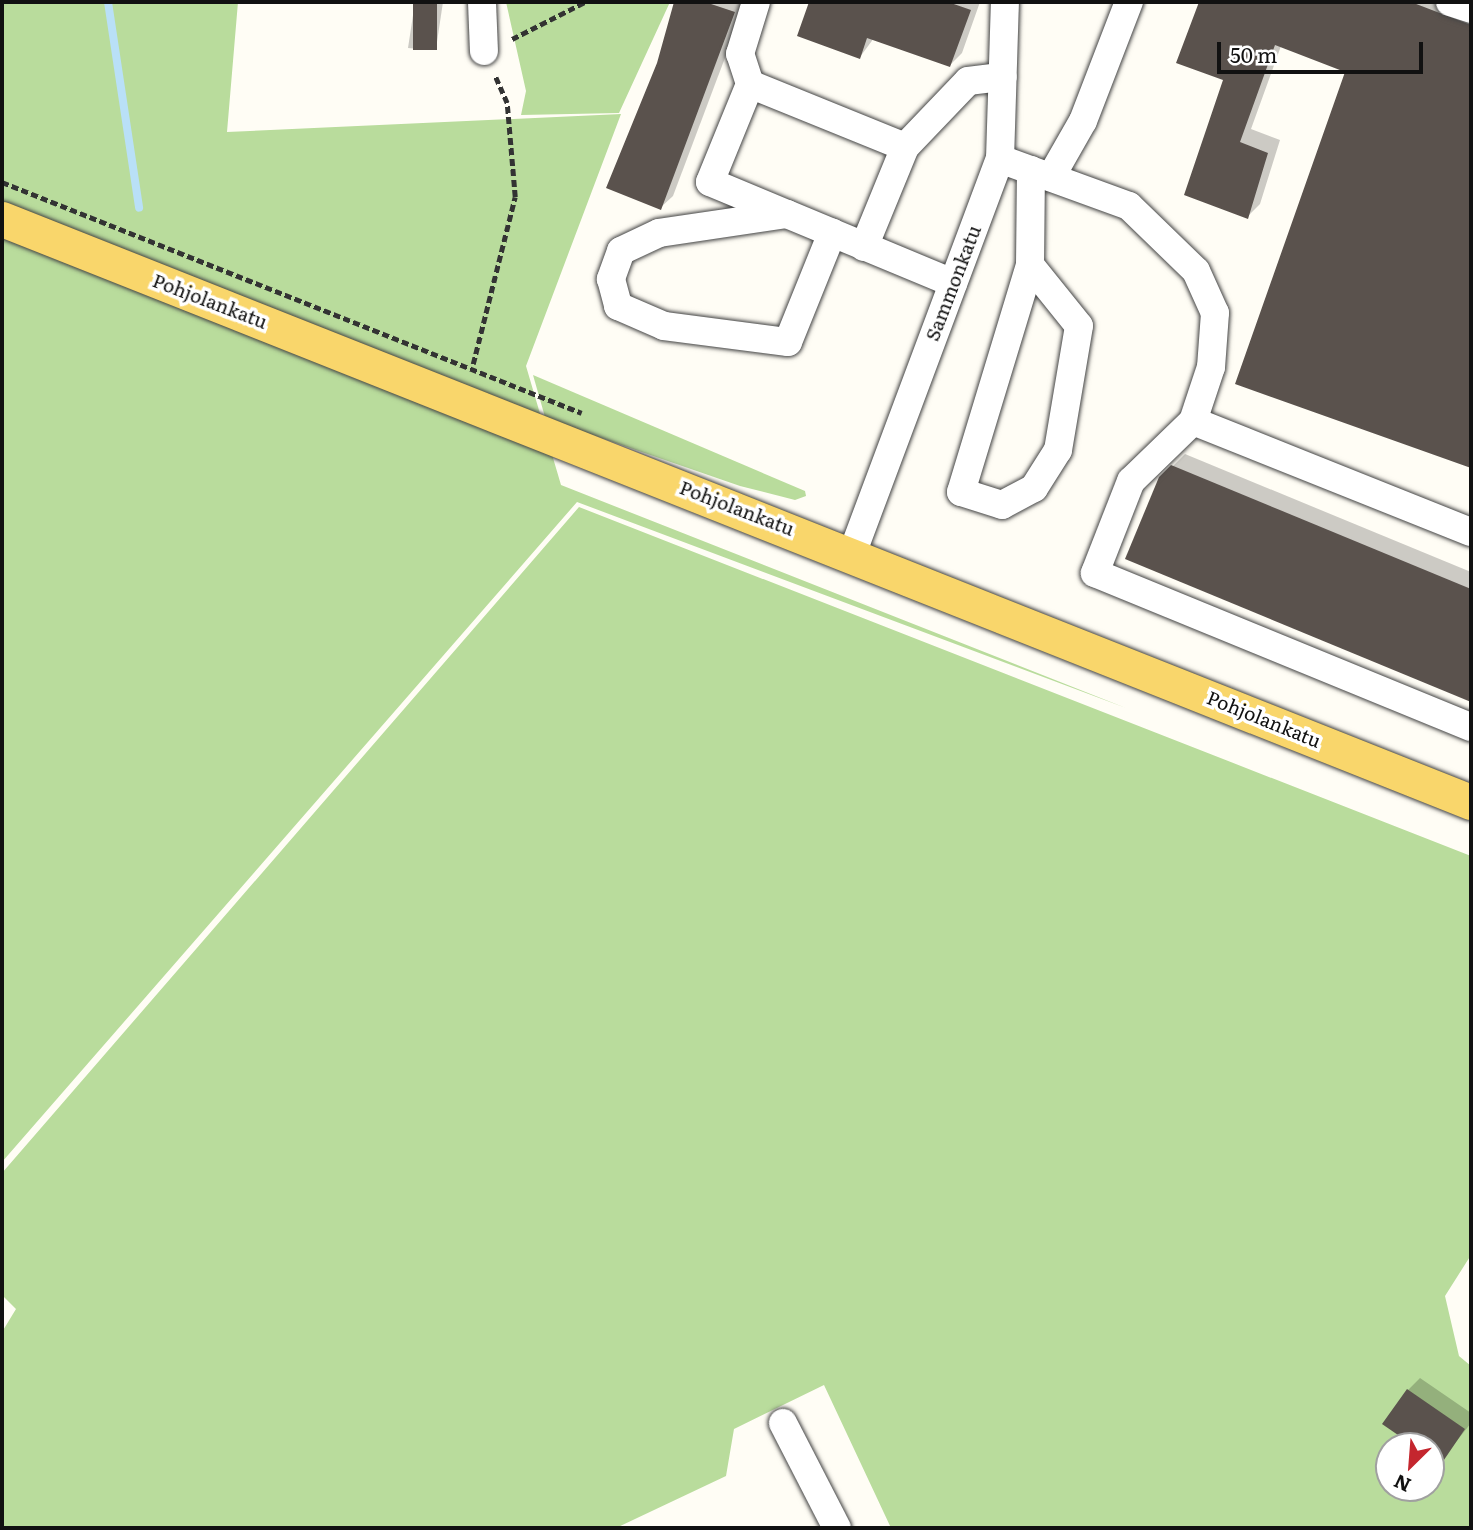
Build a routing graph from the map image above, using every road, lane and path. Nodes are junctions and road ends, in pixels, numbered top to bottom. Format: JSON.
{"nodes":[{"id":1,"x":482,"y":2,"type":"edge"},
{"id":2,"x":585,"y":2,"type":"edge"},
{"id":3,"x":756,"y":2,"type":"edge"},
{"id":4,"x":1005,"y":2,"type":"edge"},
{"id":5,"x":1129,"y":2,"type":"edge"},
{"id":6,"x":1450,"y":2,"type":"edge"},
{"id":7,"x":1471,"y":9,"type":"edge"},
{"id":8,"x":484,"y":51,"type":"junction"},
{"id":9,"x":1003,"y":77,"type":"junction"},
{"id":10,"x":751,"y":84,"type":"junction"},
{"id":11,"x":905,"y":147,"type":"junction"},
{"id":12,"x":1000,"y":159,"type":"junction"},
{"id":13,"x":1041,"y":174,"type":"junction"},
{"id":14,"x":787,"y":214,"type":"junction"},
{"id":15,"x":2,"y":219,"type":"edge"},
{"id":16,"x":832,"y":233,"type":"junction"},
{"id":17,"x":864,"y":247,"type":"junction"},
{"id":18,"x":1030,"y":265,"type":"junction"},
{"id":19,"x":953,"y":283,"type":"junction"},
{"id":20,"x":472,"y":364,"type":"dead end"},
{"id":21,"x":1193,"y":421,"type":"junction"},
{"id":22,"x":1471,"y":532,"type":"edge"},
{"id":23,"x":852,"y":554,"type":"junction"},
{"id":24,"x":1471,"y":727,"type":"edge"},
{"id":25,"x":1471,"y":802,"type":"edge"},
{"id":26,"x":783,"y":1423,"type":"dead end"},
{"id":27,"x":837,"y":1528,"type":"edge"}],
"edges":[{"from":1,"to":8,"type":"street"},
{"from":2,"to":8,"type":"path"},
{"from":3,"to":10,"type":"street"},
{"from":4,"to":9,"type":"street","name":"Sammonkatu"},
{"from":5,"to":13,"type":"street"},
{"from":6,"to":7,"type":"street"},
{"from":8,"to":20,"type":"path"},
{"from":9,"to":11,"type":"street"},
{"from":9,"to":12,"type":"street","name":"Sammonkatu"},
{"from":10,"to":11,"type":"street"},
{"from":10,"to":14,"type":"street"},
{"from":11,"to":17,"type":"street"},
{"from":12,"to":13,"type":"street"},
{"from":12,"to":19,"type":"street","name":"Sammonkatu"},
{"from":13,"to":18,"type":"street"},
{"from":13,"to":21,"type":"street"},
{"from":14,"to":16,"type":"street"},
{"from":14,"to":16,"type":"street"},
{"from":15,"to":23,"type":"main road","name":"Pohjolankatu"},
{"from":16,"to":17,"type":"street"},
{"from":17,"to":19,"type":"street"},
{"from":18,"to":18,"type":"street"},
{"from":19,"to":23,"type":"street","name":"Sammonkatu"},
{"from":21,"to":22,"type":"street"},
{"from":21,"to":24,"type":"street"},
{"from":23,"to":25,"type":"main road","name":"Pohjolankatu"},
{"from":26,"to":27,"type":"street"}]}
